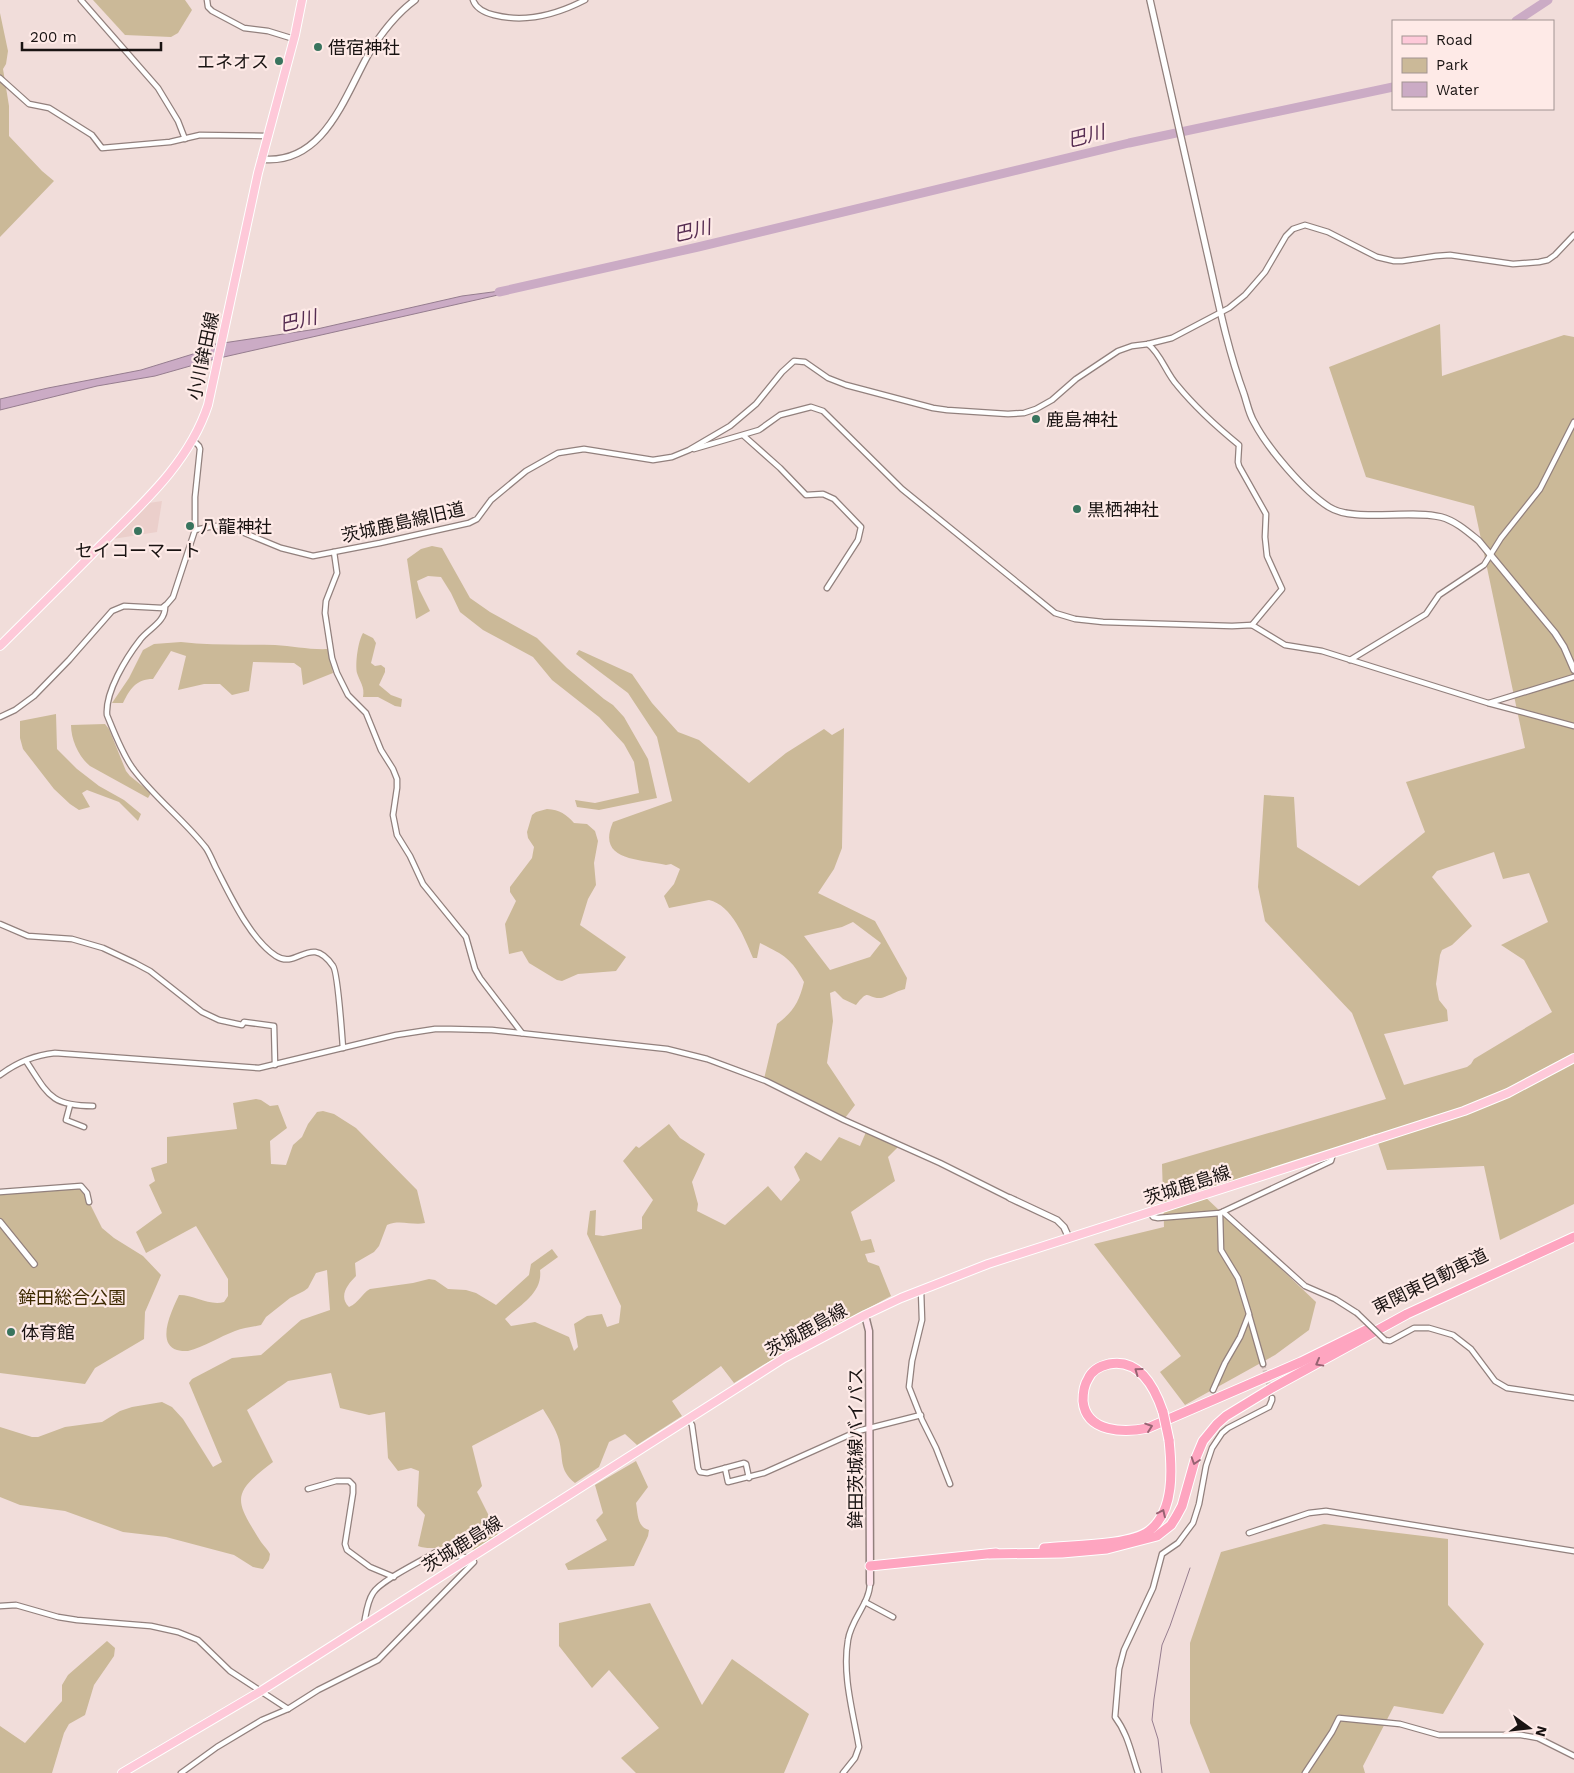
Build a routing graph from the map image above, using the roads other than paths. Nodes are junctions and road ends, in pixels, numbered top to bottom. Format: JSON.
{"nodes":[{"id":1,"x":81,"y":0,"type":"edge"},
{"id":2,"x":207,"y":0,"type":"edge"},
{"id":3,"x":302,"y":0,"type":"edge"},
{"id":4,"x":415,"y":0,"type":"edge"},
{"id":5,"x":473,"y":0,"type":"edge"},
{"id":6,"x":585,"y":0,"type":"edge"},
{"id":7,"x":1150,"y":0,"type":"edge"},
{"id":8,"x":294,"y":38,"type":"junction"},
{"id":9,"x":0,"y":78,"type":"edge"},
{"id":10,"x":267,"y":136,"type":"junction"},
{"id":11,"x":185,"y":139,"type":"junction"},
{"id":12,"x":261,"y":159,"type":"junction"},
{"id":13,"x":1574,"y":235,"type":"edge"},
{"id":14,"x":1220,"y":312,"type":"junction"},
{"id":15,"x":1148,"y":344,"type":"junction"},
{"id":16,"x":1574,"y":422,"type":"edge"},
{"id":17,"x":744,"y":436,"type":"junction"},
{"id":18,"x":193,"y":440,"type":"junction"},
{"id":19,"x":689,"y":450,"type":"junction"},
{"id":20,"x":195,"y":530,"type":"junction"},
{"id":21,"x":334,"y":552,"type":"junction"},
{"id":22,"x":1492,"y":556,"type":"junction"},
{"id":23,"x":827,"y":588,"type":"dead end"},
{"id":24,"x":165,"y":606,"type":"junction"},
{"id":25,"x":1252,"y":625,"type":"junction"},
{"id":26,"x":0,"y":646,"type":"edge"},
{"id":27,"x":1350,"y":660,"type":"junction"},
{"id":28,"x":1574,"y":670,"type":"edge"},
{"id":29,"x":1574,"y":677,"type":"edge"},
{"id":30,"x":1488,"y":703,"type":"junction"},
{"id":31,"x":0,"y":717,"type":"edge"},
{"id":32,"x":1574,"y":726,"type":"edge"},
{"id":33,"x":0,"y":924,"type":"edge"},
{"id":34,"x":522,"y":1033,"type":"junction"},
{"id":35,"x":343,"y":1048,"type":"junction"},
{"id":36,"x":1574,"y":1058,"type":"edge"},
{"id":37,"x":26,"y":1061,"type":"junction"},
{"id":38,"x":275,"y":1065,"type":"junction"},
{"id":39,"x":0,"y":1075,"type":"edge"},
{"id":40,"x":70,"y":1105,"type":"junction"},
{"id":41,"x":93,"y":1106,"type":"dead end"},
{"id":42,"x":84,"y":1126,"type":"dead end"},
{"id":43,"x":1333,"y":1154,"type":"junction"},
{"id":44,"x":0,"y":1192,"type":"edge"},
{"id":45,"x":1010,"y":1198,"type":"joint"},
{"id":46,"x":89,"y":1202,"type":"dead end"},
{"id":47,"x":1222,"y":1212,"type":"junction"},
{"id":48,"x":1150,"y":1213,"type":"junction"},
{"id":49,"x":0,"y":1222,"type":"edge"},
{"id":50,"x":1574,"y":1232,"type":"edge"},
{"id":51,"x":1574,"y":1237,"type":"edge"},
{"id":52,"x":1069,"y":1238,"type":"junction"},
{"id":53,"x":34,"y":1264,"type":"dead end"},
{"id":54,"x":921,"y":1290,"type":"junction"},
{"id":55,"x":1249,"y":1314,"type":"junction"},
{"id":56,"x":865,"y":1315,"type":"junction"},
{"id":57,"x":1264,"y":1364,"type":"tunnel mouth"},
{"id":58,"x":1213,"y":1390,"type":"dead end"},
{"id":59,"x":1272,"y":1398,"type":"dead end"},
{"id":60,"x":1574,"y":1398,"type":"edge"},
{"id":61,"x":921,"y":1415,"type":"junction"},
{"id":62,"x":688,"y":1418,"type":"junction"},
{"id":63,"x":869,"y":1428,"type":"junction"},
{"id":64,"x":725,"y":1468,"type":"junction"},
{"id":65,"x":749,"y":1478,"type":"junction"},
{"id":66,"x":950,"y":1484,"type":"dead end"},
{"id":67,"x":308,"y":1489,"type":"dead end"},
{"id":68,"x":1249,"y":1533,"type":"dead end"},
{"id":69,"x":1574,"y":1551,"type":"edge"},
{"id":70,"x":990,"y":1554,"type":"junction"},
{"id":71,"x":470,"y":1558,"type":"junction"},
{"id":72,"x":870,"y":1566,"type":"junction"},
{"id":73,"x":394,"y":1577,"type":"junction"},
{"id":74,"x":870,"y":1583,"type":"joint"},
{"id":75,"x":864,"y":1602,"type":"junction"},
{"id":76,"x":0,"y":1606,"type":"edge"},
{"id":77,"x":893,"y":1617,"type":"dead end"},
{"id":78,"x":364,"y":1624,"type":"junction"},
{"id":79,"x":260,"y":1691,"type":"junction"},
{"id":80,"x":288,"y":1709,"type":"junction"},
{"id":81,"x":1574,"y":1756,"type":"edge"},
{"id":82,"x":122,"y":1773,"type":"edge"},
{"id":83,"x":181,"y":1773,"type":"edge"},
{"id":84,"x":843,"y":1773,"type":"edge"},
{"id":85,"x":1138,"y":1773,"type":"edge"},
{"id":86,"x":1305,"y":1773,"type":"edge"}],
"edges":[{"from":1,"to":11,"type":"street"},
{"from":2,"to":8,"type":"street"},
{"from":3,"to":8,"type":"main road","name":"小川鉾田線"},
{"from":4,"to":12,"type":"street"},
{"from":5,"to":6,"type":"street"},
{"from":7,"to":14,"type":"street"},
{"from":8,"to":10,"type":"main road","name":"小川鉾田線"},
{"from":9,"to":11,"type":"street"},
{"from":10,"to":11,"type":"street"},
{"from":10,"to":12,"type":"main road","name":"小川鉾田線"},
{"from":12,"to":18,"type":"main road","name":"小川鉾田線"},
{"from":13,"to":14,"type":"street","name":"茨城鹿島線旧道"},
{"from":14,"to":15,"type":"street","name":"茨城鹿島線旧道"},
{"from":14,"to":22,"type":"street"},
{"from":15,"to":19,"type":"street","name":"茨城鹿島線旧道"},
{"from":15,"to":25,"type":"street"},
{"from":16,"to":22,"type":"street"},
{"from":17,"to":19,"type":"street"},
{"from":17,"to":23,"type":"street"},
{"from":17,"to":25,"type":"street"},
{"from":18,"to":20,"type":"street"},
{"from":18,"to":26,"type":"main road","name":"小川鉾田線"},
{"from":19,"to":21,"type":"street","name":"茨城鹿島線旧道"},
{"from":20,"to":21,"type":"street","name":"茨城鹿島線旧道"},
{"from":20,"to":24,"type":"street"},
{"from":21,"to":34,"type":"street"},
{"from":22,"to":27,"type":"street"},
{"from":22,"to":28,"type":"street"},
{"from":24,"to":31,"type":"street"},
{"from":24,"to":35,"type":"street"},
{"from":25,"to":27,"type":"street"},
{"from":27,"to":30,"type":"street"},
{"from":29,"to":30,"type":"street"},
{"from":30,"to":32,"type":"street"},
{"from":33,"to":38,"type":"street"},
{"from":34,"to":35,"type":"street"},
{"from":34,"to":45,"type":"street"},
{"from":35,"to":38,"type":"street"},
{"from":36,"to":43,"type":"main road","name":"茨城鹿島線"},
{"from":37,"to":38,"type":"street"},
{"from":37,"to":39,"type":"street"},
{"from":37,"to":40,"type":"street"},
{"from":40,"to":41,"type":"street"},
{"from":40,"to":42,"type":"street"},
{"from":43,"to":47,"type":"street"},
{"from":43,"to":48,"type":"main road","name":"茨城鹿島線"},
{"from":44,"to":46,"type":"street"},
{"from":45,"to":52,"type":"street"},
{"from":47,"to":48,"type":"street"},
{"from":47,"to":55,"type":"street"},
{"from":47,"to":60,"type":"street","bridge":true},
{"from":48,"to":52,"type":"main road","name":"茨城鹿島線"},
{"from":49,"to":53,"type":"street"},
{"from":70,"to":50,"type":"highway","name":"東関東自動車道","one_way":true,"bridge":true},
{"from":51,"to":70,"type":"highway","name":"東関東自動車道","one_way":true},
{"from":52,"to":54,"type":"main road","name":"茨城鹿島線"},
{"from":54,"to":56,"type":"main road","name":"茨城鹿島線"},
{"from":54,"to":61,"type":"street"},
{"from":55,"to":57,"type":"street"},
{"from":55,"to":58,"type":"street"},
{"from":56,"to":62,"type":"main road","name":"茨城鹿島線"},
{"from":56,"to":63,"type":"main road","name":"鉾田茨城線バイパス"},
{"from":59,"to":85,"type":"street"},
{"from":61,"to":63,"type":"street"},
{"from":61,"to":66,"type":"street"},
{"from":62,"to":64,"type":"street"},
{"from":62,"to":71,"type":"main road","name":"茨城鹿島線"},
{"from":63,"to":65,"type":"street"},
{"from":63,"to":72,"type":"main road","name":"鉾田茨城線バイパス"},
{"from":64,"to":65,"type":"street"},
{"from":64,"to":65,"type":"street"},
{"from":67,"to":73,"type":"street"},
{"from":68,"to":69,"type":"street"},
{"from":70,"to":72,"type":"highway"},
{"from":71,"to":73,"type":"street"},
{"from":71,"to":78,"type":"main road","name":"茨城鹿島線"},
{"from":71,"to":80,"type":"street"},
{"from":72,"to":74,"type":"main road","name":"鉾田茨城線バイパス"},
{"from":73,"to":78,"type":"street"},
{"from":74,"to":75,"type":"street"},
{"from":75,"to":77,"type":"street"},
{"from":75,"to":84,"type":"street"},
{"from":76,"to":79,"type":"street"},
{"from":78,"to":79,"type":"main road","name":"茨城鹿島線"},
{"from":79,"to":80,"type":"street"},
{"from":79,"to":82,"type":"main road","name":"茨城鹿島線"},
{"from":80,"to":83,"type":"street"},
{"from":81,"to":86,"type":"street"}]}
